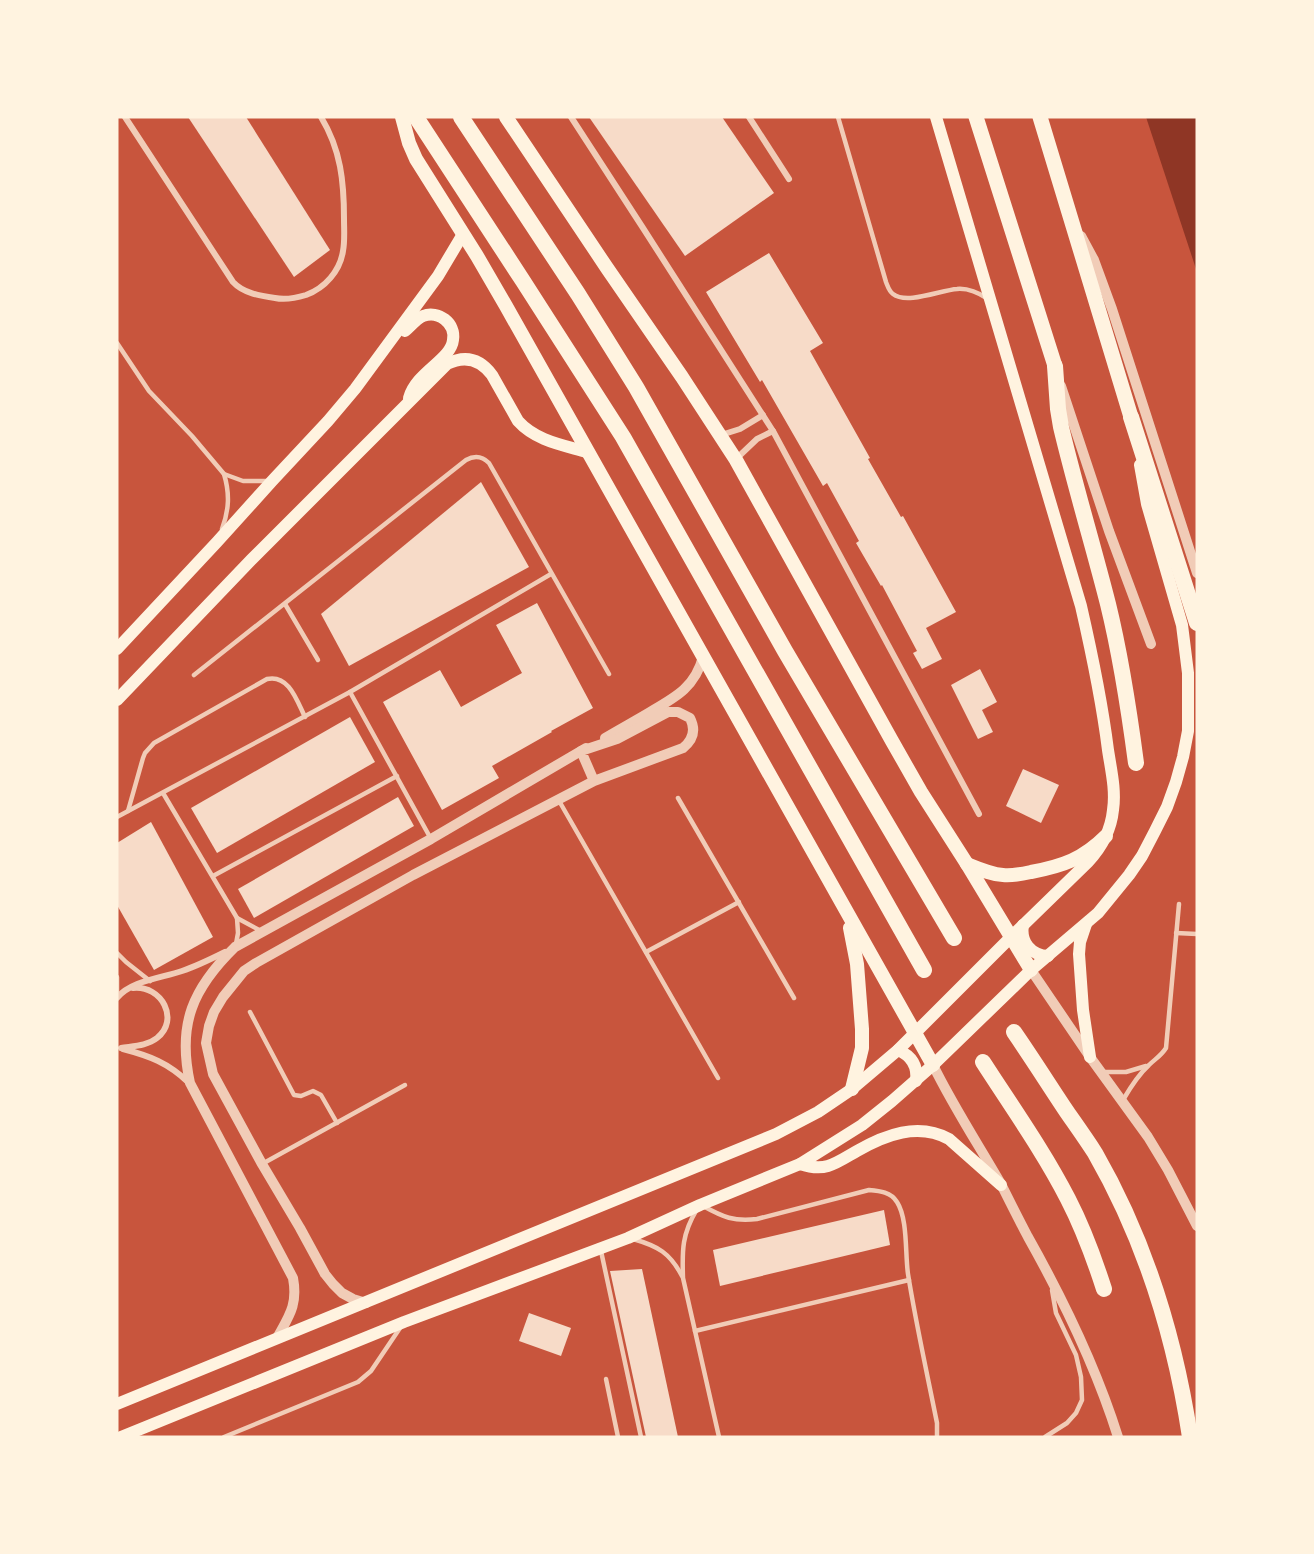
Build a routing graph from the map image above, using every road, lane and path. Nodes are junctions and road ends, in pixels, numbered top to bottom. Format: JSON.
{"nodes":[{"id":1,"x":125,"y":117,"type":"edge"},
{"id":2,"x":321,"y":117,"type":"edge"},
{"id":3,"x":402,"y":117,"type":"edge"},
{"id":4,"x":416,"y":117,"type":"edge"},
{"id":5,"x":461,"y":117,"type":"edge"},
{"id":6,"x":506,"y":117,"type":"edge"},
{"id":7,"x":571,"y":117,"type":"edge"},
{"id":8,"x":749,"y":117,"type":"edge"},
{"id":9,"x":838,"y":117,"type":"edge"},
{"id":10,"x":936,"y":117,"type":"edge"},
{"id":11,"x":976,"y":117,"type":"edge"},
{"id":12,"x":1040,"y":117,"type":"edge"},
{"id":13,"x":789,"y":179,"type":"dead end"},
{"id":14,"x":1071,"y":217,"type":"junction"},
{"id":15,"x":463,"y":234,"type":"junction"},
{"id":16,"x":990,"y":301,"type":"junction"},
{"id":17,"x":117,"y":343,"type":"edge"},
{"id":18,"x":380,"y":356,"type":"junction"},
{"id":19,"x":1055,"y":366,"type":"junction"},
{"id":20,"x":409,"y":402,"type":"junction"},
{"id":21,"x":763,"y":415,"type":"junction"},
{"id":22,"x":1131,"y":417,"type":"junction"},
{"id":23,"x":773,"y":431,"type":"junction"},
{"id":24,"x":721,"y":435,"type":"junction"},
{"id":25,"x":587,"y":452,"type":"junction"},
{"id":26,"x":736,"y":460,"type":"junction"},
{"id":27,"x":224,"y":474,"type":"junction"},
{"id":28,"x":272,"y":481,"type":"junction"},
{"id":29,"x":217,"y":542,"type":"junction"},
{"id":30,"x":1197,"y":573,"type":"edge"},
{"id":31,"x":551,"y":574,"type":"junction"},
{"id":32,"x":285,"y":604,"type":"junction"},
{"id":33,"x":1197,"y":623,"type":"edge"},
{"id":34,"x":1151,"y":644,"type":"dead end"},
{"id":35,"x":117,"y":650,"type":"edge"},
{"id":36,"x":704,"y":657,"type":"junction"},
{"id":37,"x":318,"y":660,"type":"dead end"},
{"id":38,"x":609,"y":674,"type":"dead end"},
{"id":39,"x":194,"y":675,"type":"dead end"},
{"id":40,"x":350,"y":692,"type":"junction"},
{"id":41,"x":117,"y":699,"type":"edge"},
{"id":42,"x":305,"y":717,"type":"junction"},
{"id":43,"x":581,"y":752,"type":"junction"},
{"id":44,"x":1136,"y":763,"type":"dead end"},
{"id":45,"x":397,"y":776,"type":"junction"},
{"id":46,"x":594,"y":781,"type":"junction"},
{"id":47,"x":163,"y":793,"type":"junction"},
{"id":48,"x":678,"y":798,"type":"dead end"},
{"id":49,"x":558,"y":799,"type":"junction"},
{"id":50,"x":128,"y":811,"type":"junction"},
{"id":51,"x":978,"y":814,"type":"dead end"},
{"id":52,"x":117,"y":818,"type":"edge"},
{"id":53,"x":1106,"y":836,"type":"junction"},
{"id":54,"x":431,"y":839,"type":"junction"},
{"id":55,"x":967,"y":864,"type":"junction"},
{"id":56,"x":213,"y":876,"type":"junction"},
{"id":57,"x":739,"y":902,"type":"junction"},
{"id":58,"x":1179,"y":904,"type":"dead end"},
{"id":59,"x":845,"y":908,"type":"junction"},
{"id":60,"x":237,"y":918,"type":"junction"},
{"id":61,"x":1087,"y":923,"type":"junction"},
{"id":62,"x":1023,"y":925,"type":"junction"},
{"id":63,"x":264,"y":932,"type":"junction"},
{"id":64,"x":1176,"y":933,"type":"junction"},
{"id":65,"x":1197,"y":934,"type":"edge"},
{"id":66,"x":1011,"y":937,"type":"junction"},
{"id":67,"x":954,"y":938,"type":"dead end"},
{"id":68,"x":234,"y":948,"type":"junction"},
{"id":69,"x":646,"y":952,"type":"junction"},
{"id":70,"x":117,"y":953,"type":"edge"},
{"id":71,"x":1048,"y":956,"type":"junction"},
{"id":72,"x":924,"y":970,"type":"dead end"},
{"id":73,"x":1031,"y":970,"type":"junction"},
{"id":74,"x":117,"y":977,"type":"edge"},
{"id":75,"x":150,"y":981,"type":"junction"},
{"id":76,"x":127,"y":989,"type":"junction"},
{"id":77,"x":117,"y":991,"type":"edge"},
{"id":78,"x":117,"y":998,"type":"edge"},
{"id":79,"x":794,"y":998,"type":"dead end"},
{"id":80,"x":250,"y":1012,"type":"dead end"},
{"id":81,"x":1014,"y":1032,"type":"dead end"},
{"id":82,"x":915,"y":1033,"type":"junction"},
{"id":83,"x":119,"y":1048,"type":"edge"},
{"id":84,"x":898,"y":1050,"type":"junction"},
{"id":85,"x":1090,"y":1057,"type":"junction"},
{"id":86,"x":983,"y":1062,"type":"dead end"},
{"id":87,"x":933,"y":1065,"type":"junction"},
{"id":88,"x":1149,"y":1065,"type":"junction"},
{"id":89,"x":1101,"y":1072,"type":"junction"},
{"id":90,"x":718,"y":1078,"type":"dead end"},
{"id":91,"x":916,"y":1081,"type":"junction"},
{"id":92,"x":190,"y":1083,"type":"junction"},
{"id":93,"x":405,"y":1085,"type":"dead end"},
{"id":94,"x":852,"y":1089,"type":"junction"},
{"id":95,"x":1122,"y":1101,"type":"junction"},
{"id":96,"x":337,"y":1123,"type":"junction"},
{"id":97,"x":262,"y":1164,"type":"junction"},
{"id":98,"x":800,"y":1164,"type":"junction"},
{"id":99,"x":1001,"y":1185,"type":"junction"},
{"id":100,"x":700,"y":1205,"type":"junction"},
{"id":101,"x":1197,"y":1226,"type":"edge"},
{"id":102,"x":628,"y":1238,"type":"junction"},
{"id":103,"x":601,"y":1248,"type":"junction"},
{"id":104,"x":1049,"y":1273,"type":"junction"},
{"id":105,"x":683,"y":1278,"type":"junction"},
{"id":106,"x":909,"y":1280,"type":"junction"},
{"id":107,"x":1104,"y":1289,"type":"dead end"},
{"id":108,"x":366,"y":1303,"type":"junction"},
{"id":109,"x":404,"y":1322,"type":"junction"},
{"id":110,"x":695,"y":1331,"type":"junction"},
{"id":111,"x":277,"y":1338,"type":"junction"},
{"id":112,"x":606,"y":1379,"type":"dead end"},
{"id":113,"x":117,"y":1404,"type":"edge"},
{"id":114,"x":131,"y":1435,"type":"edge"},
{"id":115,"x":224,"y":1437,"type":"edge"},
{"id":116,"x":618,"y":1437,"type":"edge"},
{"id":117,"x":641,"y":1437,"type":"edge"},
{"id":118,"x":719,"y":1437,"type":"edge"},
{"id":119,"x":937,"y":1437,"type":"edge"},
{"id":120,"x":1045,"y":1437,"type":"edge"},
{"id":121,"x":1118,"y":1437,"type":"edge"},
{"id":122,"x":1190,"y":1437,"type":"edge"}],
"edges":[{"from":1,"to":2,"type":"street"},
{"from":3,"to":15,"type":"main road"},
{"from":4,"to":72,"type":"highway"},
{"from":5,"to":67,"type":"highway"},
{"from":6,"to":24,"type":"main road"},
{"from":7,"to":21,"type":"street"},
{"from":8,"to":13,"type":"street"},
{"from":9,"to":16,"type":"lane"},
{"from":10,"to":16,"type":"main road"},
{"from":11,"to":19,"type":"highway"},
{"from":12,"to":14,"type":"highway"},
{"from":14,"to":22,"type":"highway"},
{"from":14,"to":30,"type":"street"},
{"from":15,"to":18,"type":"main road"},
{"from":15,"to":25,"type":"main road"},
{"from":16,"to":53,"type":"main road"},
{"from":17,"to":27,"type":"lane"},
{"from":18,"to":20,"type":"main road"},
{"from":18,"to":28,"type":"main road"},
{"from":19,"to":34,"type":"street"},
{"from":19,"to":44,"type":"highway"},
{"from":20,"to":25,"type":"main road"},
{"from":20,"to":41,"type":"main road"},
{"from":21,"to":23,"type":"street"},
{"from":21,"to":24,"type":"street"},
{"from":22,"to":33,"type":"highway"},
{"from":22,"to":61,"type":"main road"},
{"from":23,"to":26,"type":"street"},
{"from":23,"to":51,"type":"street"},
{"from":24,"to":26,"type":"main road"},
{"from":25,"to":36,"type":"main road"},
{"from":26,"to":55,"type":"main road"},
{"from":27,"to":28,"type":"lane"},
{"from":27,"to":29,"type":"lane"},
{"from":28,"to":29,"type":"main road"},
{"from":29,"to":35,"type":"main road"},
{"from":31,"to":32,"type":"lane"},
{"from":31,"to":38,"type":"lane"},
{"from":31,"to":40,"type":"lane"},
{"from":32,"to":37,"type":"lane"},
{"from":32,"to":39,"type":"lane"},
{"from":36,"to":43,"type":"street"},
{"from":36,"to":59,"type":"main road"},
{"from":40,"to":42,"type":"lane"},
{"from":40,"to":45,"type":"lane"},
{"from":42,"to":47,"type":"lane"},
{"from":42,"to":50,"type":"lane"},
{"from":43,"to":46,"type":"street"},
{"from":43,"to":46,"type":"street"},
{"from":43,"to":54,"type":"street"},
{"from":45,"to":54,"type":"lane"},
{"from":45,"to":56,"type":"lane"},
{"from":46,"to":49,"type":"street"},
{"from":47,"to":50,"type":"lane"},
{"from":47,"to":56,"type":"lane"},
{"from":48,"to":57,"type":"lane"},
{"from":49,"to":69,"type":"lane"},
{"from":49,"to":97,"type":"street"},
{"from":50,"to":52,"type":"lane"},
{"from":53,"to":55,"type":"main road"},
{"from":53,"to":62,"type":"main road"},
{"from":54,"to":63,"type":"street"},
{"from":55,"to":66,"type":"main road"},
{"from":56,"to":60,"type":"lane"},
{"from":57,"to":69,"type":"lane"},
{"from":57,"to":79,"type":"lane"},
{"from":58,"to":64,"type":"lane"},
{"from":59,"to":82,"type":"main road"},
{"from":59,"to":94,"type":"main road"},
{"from":60,"to":63,"type":"lane"},
{"from":60,"to":68,"type":"lane"},
{"from":61,"to":71,"type":"main road"},
{"from":61,"to":85,"type":"main road"},
{"from":62,"to":66,"type":"main road"},
{"from":62,"to":71,"type":"main road"},
{"from":63,"to":68,"type":"street"},
{"from":64,"to":65,"type":"lane"},
{"from":64,"to":88,"type":"lane"},
{"from":66,"to":73,"type":"main road"},
{"from":66,"to":82,"type":"main road"},
{"from":68,"to":75,"type":"street"},
{"from":68,"to":92,"type":"street"},
{"from":69,"to":90,"type":"lane"},
{"from":70,"to":75,"type":"lane"},
{"from":71,"to":73,"type":"main road"},
{"from":73,"to":85,"type":"street"},
{"from":73,"to":87,"type":"main road"},
{"from":74,"to":77,"type":"lane"},
{"from":75,"to":76,"type":"street"},
{"from":76,"to":78,"type":"street"},
{"from":76,"to":83,"type":"street"},
{"from":80,"to":96,"type":"lane"},
{"from":81,"to":122,"type":"highway"},
{"from":82,"to":84,"type":"main road"},
{"from":82,"to":87,"type":"main road"},
{"from":83,"to":92,"type":"street"},
{"from":84,"to":91,"type":"main road"},
{"from":84,"to":94,"type":"main road"},
{"from":85,"to":89,"type":"street"},
{"from":86,"to":107,"type":"highway"},
{"from":87,"to":91,"type":"main road"},
{"from":87,"to":99,"type":"street"},
{"from":88,"to":89,"type":"lane"},
{"from":88,"to":95,"type":"lane"},
{"from":89,"to":95,"type":"street"},
{"from":91,"to":98,"type":"main road"},
{"from":92,"to":111,"type":"street"},
{"from":93,"to":96,"type":"lane"},
{"from":94,"to":108,"type":"main road"},
{"from":95,"to":101,"type":"street"},
{"from":96,"to":97,"type":"lane"},
{"from":97,"to":108,"type":"street"},
{"from":98,"to":99,"type":"main road"},
{"from":98,"to":100,"type":"main road"},
{"from":99,"to":104,"type":"street"},
{"from":100,"to":102,"type":"main road"},
{"from":100,"to":105,"type":"lane"},
{"from":100,"to":106,"type":"lane"},
{"from":102,"to":103,"type":"main road"},
{"from":102,"to":105,"type":"lane"},
{"from":103,"to":109,"type":"main road"},
{"from":103,"to":117,"type":"lane"},
{"from":104,"to":120,"type":"lane"},
{"from":104,"to":121,"type":"street"},
{"from":105,"to":110,"type":"lane"},
{"from":106,"to":110,"type":"lane"},
{"from":106,"to":119,"type":"lane"},
{"from":108,"to":111,"type":"main road"},
{"from":109,"to":114,"type":"main road"},
{"from":109,"to":115,"type":"lane"},
{"from":110,"to":118,"type":"lane"},
{"from":111,"to":113,"type":"main road"},
{"from":112,"to":116,"type":"lane"}]}
